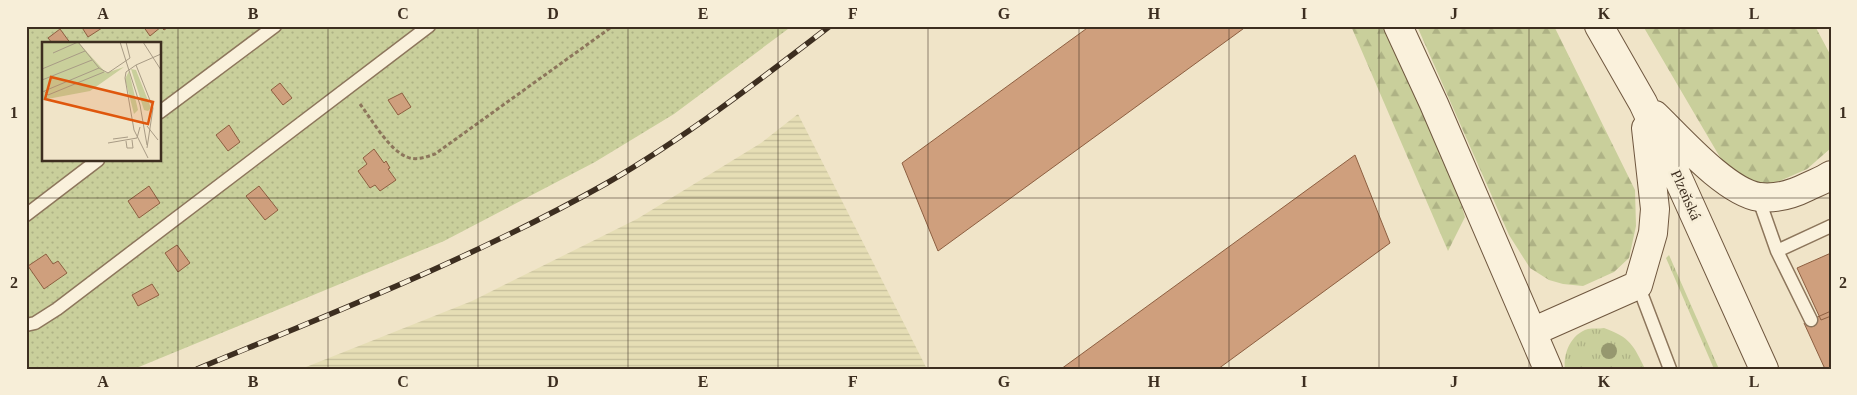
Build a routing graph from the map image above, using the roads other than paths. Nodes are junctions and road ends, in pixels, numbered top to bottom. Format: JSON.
{"nodes":[{"id":1,"x":275,"y":26,"type":"edge"},
{"id":2,"x":429,"y":26,"type":"edge"},
{"id":3,"x":1398,"y":26,"type":"edge"},
{"id":4,"x":1598,"y":26,"type":"edge"},
{"id":5,"x":1643,"y":104,"type":"junction"},
{"id":6,"x":161,"y":111,"type":"edge"},
{"id":7,"x":97,"y":161,"type":"edge"},
{"id":8,"x":1831,"y":175,"type":"edge"},
{"id":9,"x":1758,"y":197,"type":"junction"},
{"id":10,"x":26,"y":215,"type":"edge"},
{"id":11,"x":1831,"y":226,"type":"edge"},
{"id":12,"x":1777,"y":251,"type":"junction"},
{"id":13,"x":1638,"y":285,"type":"junction"},
{"id":14,"x":1811,"y":320,"type":"dead end"},
{"id":15,"x":26,"y":324,"type":"edge"},
{"id":16,"x":1532,"y":332,"type":"junction"},
{"id":17,"x":1548,"y":369,"type":"edge"},
{"id":18,"x":1670,"y":369,"type":"edge"},
{"id":19,"x":1764,"y":369,"type":"edge"}],
"edges":[{"from":1,"to":6,"type":"lane"},
{"from":2,"to":15,"type":"lane"},
{"from":3,"to":16,"type":"main road"},
{"from":4,"to":5,"type":"main road","name":"Plzeňská"},
{"from":5,"to":9,"type":"main road"},
{"from":5,"to":13,"type":"main road"},
{"from":5,"to":19,"type":"main road","name":"Plzeňská"},
{"from":7,"to":10,"type":"lane"},
{"from":8,"to":9,"type":"main road"},
{"from":9,"to":12,"type":"lane"},
{"from":11,"to":12,"type":"lane"},
{"from":12,"to":14,"type":"lane"},
{"from":13,"to":16,"type":"main road"},
{"from":13,"to":18,"type":"lane"},
{"from":16,"to":17,"type":"main road"}]}
